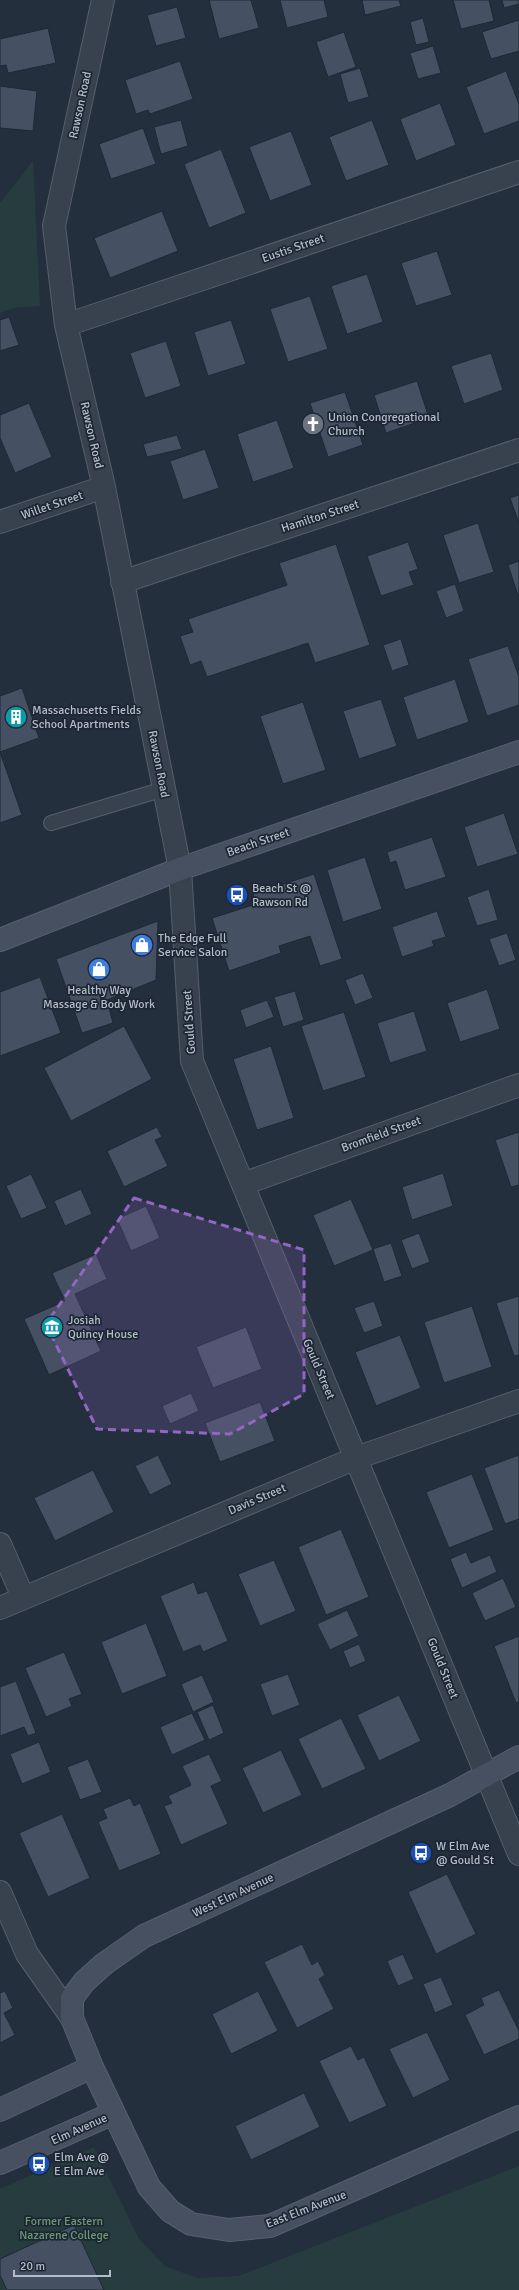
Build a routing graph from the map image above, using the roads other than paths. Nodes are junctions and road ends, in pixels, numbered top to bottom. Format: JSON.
{"nodes":[{"id":1,"x":103,"y":0,"type":"edge"},
{"id":2,"x":519,"y":172,"type":"edge"},
{"id":3,"x":66,"y":325,"type":"junction"},
{"id":4,"x":519,"y":450,"type":"edge"},
{"id":5,"x":104,"y":487,"type":"junction"},
{"id":6,"x":0,"y":522,"type":"edge"},
{"id":7,"x":122,"y":582,"type":"junction"},
{"id":8,"x":519,"y":752,"type":"edge"},
{"id":9,"x":164,"y":789,"type":"junction"},
{"id":10,"x":51,"y":823,"type":"dead end"},
{"id":11,"x":180,"y":869,"type":"junction"},
{"id":12,"x":0,"y":940,"type":"edge"},
{"id":13,"x":519,"y":1084,"type":"edge"},
{"id":14,"x":243,"y":1184,"type":"junction"},
{"id":15,"x":519,"y":1401,"type":"edge"},
{"id":16,"x":356,"y":1458,"type":"junction"},
{"id":17,"x":0,"y":1544,"type":"edge"},
{"id":18,"x":23,"y":1597,"type":"junction"},
{"id":19,"x":0,"y":1608,"type":"edge"},
{"id":20,"x":519,"y":1757,"type":"edge"},
{"id":21,"x":488,"y":1776,"type":"junction"},
{"id":22,"x":519,"y":1854,"type":"edge"},
{"id":23,"x":0,"y":1892,"type":"edge"},
{"id":24,"x":72,"y":2018,"type":"junction"},
{"id":25,"x":92,"y":2067,"type":"junction"},
{"id":26,"x":0,"y":2110,"type":"edge"},
{"id":27,"x":114,"y":2114,"type":"junction"},
{"id":28,"x":519,"y":2117,"type":"edge"},
{"id":29,"x":0,"y":2163,"type":"edge"}],
"edges":[{"from":1,"to":3,"type":"street","name":"Rawson Road"},
{"from":2,"to":3,"type":"street","name":"Eustis Street"},
{"from":3,"to":5,"type":"street","name":"Rawson Road"},
{"from":4,"to":7,"type":"street","name":"Hamilton Street"},
{"from":5,"to":6,"type":"street","name":"Willet Street"},
{"from":5,"to":7,"type":"street","name":"Rawson Road"},
{"from":7,"to":9,"type":"street","name":"Rawson Road"},
{"from":8,"to":11,"type":"street","name":"Beach Street"},
{"from":9,"to":10,"type":"lane"},
{"from":9,"to":11,"type":"street","name":"Rawson Road"},
{"from":11,"to":12,"type":"street","name":"Beach Street"},
{"from":11,"to":14,"type":"street","name":"Gould Street"},
{"from":13,"to":14,"type":"street","name":"Bromfield Street"},
{"from":14,"to":16,"type":"street","name":"Gould Street"},
{"from":15,"to":16,"type":"street","name":"Davis Street"},
{"from":16,"to":18,"type":"street","name":"Davis Street"},
{"from":16,"to":21,"type":"street","name":"Gould Street"},
{"from":17,"to":18,"type":"street"},
{"from":18,"to":19,"type":"street","name":"Davis Street"},
{"from":20,"to":21,"type":"street","name":"West Elm Avenue"},
{"from":21,"to":22,"type":"street","name":"Gould Street"},
{"from":21,"to":24,"type":"street","name":"West Elm Avenue"},
{"from":23,"to":24,"type":"street"},
{"from":24,"to":25,"type":"street","name":"West Elm Avenue"},
{"from":25,"to":26,"type":"street"},
{"from":25,"to":27,"type":"street","name":"West Elm Avenue"},
{"from":27,"to":28,"type":"street","name":"East Elm Avenue"},
{"from":27,"to":29,"type":"street","name":"Elm Avenue"}]}
